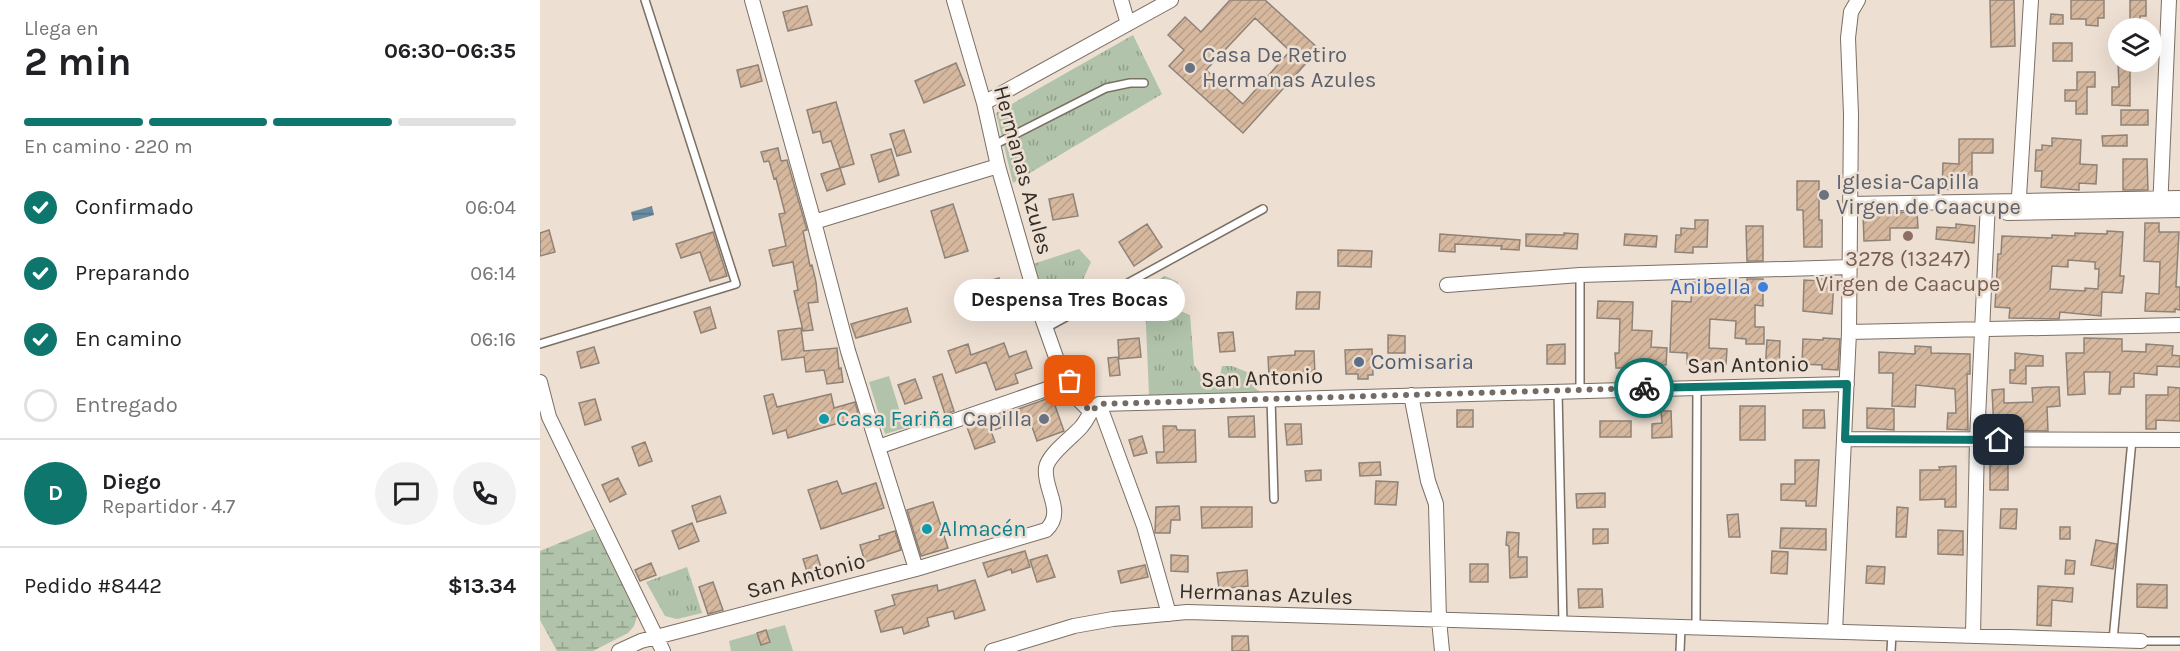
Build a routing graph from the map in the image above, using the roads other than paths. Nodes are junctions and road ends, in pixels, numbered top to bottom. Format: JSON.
{"nodes":[{"id":1,"x":645,"y":0,"type":"edge"},
{"id":2,"x":752,"y":0,"type":"edge"},
{"id":3,"x":954,"y":0,"type":"edge"},
{"id":4,"x":1121,"y":0,"type":"edge"},
{"id":5,"x":1171,"y":0,"type":"edge"},
{"id":6,"x":1858,"y":0,"type":"edge"},
{"id":7,"x":2031,"y":0,"type":"edge"},
{"id":8,"x":2169,"y":0,"type":"edge"},
{"id":9,"x":1128,"y":24,"type":"junction"},
{"id":10,"x":1144,"y":82,"type":"dead end"},
{"id":11,"x":984,"y":103,"type":"junction"},
{"id":12,"x":994,"y":145,"type":"junction"},
{"id":13,"x":998,"y":166,"type":"junction"},
{"id":14,"x":2180,"y":198,"type":"edge"},
{"id":15,"x":1993,"y":203,"type":"junction"},
{"id":16,"x":1850,"y":204,"type":"junction"},
{"id":17,"x":2160,"y":204,"type":"junction"},
{"id":18,"x":2018,"y":207,"type":"junction"},
{"id":19,"x":1263,"y":209,"type":"dead end"},
{"id":20,"x":2180,"y":210,"type":"edge"},
{"id":21,"x":814,"y":222,"type":"junction"},
{"id":22,"x":1850,"y":267,"type":"junction"},
{"id":23,"x":1580,"y":275,"type":"junction"},
{"id":24,"x":1447,"y":285,"type":"dead end"},
{"id":25,"x":2180,"y":325,"type":"edge"},
{"id":26,"x":1046,"y":328,"type":"junction"},
{"id":27,"x":1983,"y":330,"type":"junction"},
{"id":28,"x":1849,"y":332,"type":"junction"},
{"id":29,"x":540,"y":344,"type":"edge"},
{"id":30,"x":1070,"y":381,"type":"junction"},
{"id":31,"x":540,"y":382,"type":"edge"},
{"id":32,"x":1847,"y":384,"type":"junction"},
{"id":33,"x":1697,"y":387,"type":"junction"},
{"id":34,"x":1580,"y":390,"type":"junction"},
{"id":35,"x":1558,"y":391,"type":"junction"},
{"id":36,"x":1411,"y":395,"type":"junction"},
{"id":37,"x":1271,"y":398,"type":"junction"},
{"id":38,"x":1095,"y":408,"type":"junction"},
{"id":39,"x":1845,"y":439,"type":"junction"},
{"id":40,"x":2132,"y":440,"type":"junction"},
{"id":41,"x":2180,"y":440,"type":"edge"},
{"id":42,"x":1977,"y":441,"type":"junction"},
{"id":43,"x":878,"y":447,"type":"junction"},
{"id":44,"x":1274,"y":498,"type":"dead end"},
{"id":45,"x":916,"y":569,"type":"junction"},
{"id":46,"x":1168,"y":614,"type":"junction"},
{"id":47,"x":1439,"y":620,"type":"junction"},
{"id":48,"x":1563,"y":624,"type":"junction"},
{"id":49,"x":1688,"y":628,"type":"junction"},
{"id":50,"x":1835,"y":632,"type":"junction"},
{"id":51,"x":1892,"y":634,"type":"junction"},
{"id":52,"x":1973,"y":636,"type":"junction"},
{"id":53,"x":656,"y":637,"type":"junction"},
{"id":54,"x":2113,"y":640,"type":"junction"},
{"id":55,"x":2180,"y":641,"type":"edge"},
{"id":56,"x":2137,"y":644,"type":"edge"},
{"id":57,"x":997,"y":650,"type":"edge"},
{"id":58,"x":619,"y":651,"type":"edge"},
{"id":59,"x":663,"y":651,"type":"edge"},
{"id":60,"x":1442,"y":651,"type":"edge"},
{"id":61,"x":1680,"y":651,"type":"edge"},
{"id":62,"x":1891,"y":651,"type":"edge"}],
"edges":[{"from":1,"to":29,"type":"lane"},
{"from":2,"to":21,"type":"street"},
{"from":3,"to":11,"type":"street","name":"Hermanas Azules"},
{"from":4,"to":9,"type":"street"},
{"from":5,"to":9,"type":"street"},
{"from":6,"to":16,"type":"street"},
{"from":7,"to":18,"type":"street"},
{"from":8,"to":17,"type":"street"},
{"from":9,"to":11,"type":"street"},
{"from":10,"to":12,"type":"lane"},
{"from":11,"to":12,"type":"street","name":"Hermanas Azules"},
{"from":12,"to":13,"type":"street","name":"Hermanas Azules"},
{"from":13,"to":21,"type":"street"},
{"from":13,"to":26,"type":"street","name":"Hermanas Azules"},
{"from":14,"to":17,"type":"street"},
{"from":15,"to":16,"type":"street"},
{"from":15,"to":18,"type":"street"},
{"from":15,"to":27,"type":"street"},
{"from":16,"to":22,"type":"street"},
{"from":17,"to":18,"type":"street"},
{"from":17,"to":20,"type":"street"},
{"from":19,"to":26,"type":"lane"},
{"from":21,"to":43,"type":"street"},
{"from":22,"to":23,"type":"street"},
{"from":22,"to":28,"type":"street"},
{"from":23,"to":24,"type":"street"},
{"from":23,"to":34,"type":"lane"},
{"from":25,"to":27,"type":"street"},
{"from":26,"to":30,"type":"street","name":"Hermanas Azules"},
{"from":27,"to":28,"type":"street"},
{"from":27,"to":42,"type":"street"},
{"from":28,"to":32,"type":"street"},
{"from":30,"to":38,"type":"street","name":"Hermanas Azules"},
{"from":30,"to":43,"type":"street"},
{"from":31,"to":53,"type":"street"},
{"from":32,"to":33,"type":"street","name":"San Antonio"},
{"from":32,"to":39,"type":"street"},
{"from":33,"to":34,"type":"street","name":"San Antonio"},
{"from":33,"to":49,"type":"lane"},
{"from":34,"to":35,"type":"street","name":"San Antonio"},
{"from":35,"to":36,"type":"street","name":"San Antonio"},
{"from":35,"to":48,"type":"lane"},
{"from":36,"to":37,"type":"street","name":"San Antonio"},
{"from":36,"to":47,"type":"street"},
{"from":37,"to":38,"type":"street","name":"San Antonio"},
{"from":37,"to":44,"type":"lane"},
{"from":38,"to":45,"type":"street","name":"San Antonio"},
{"from":38,"to":46,"type":"street","name":"Hermanas Azules"},
{"from":39,"to":42,"type":"street"},
{"from":39,"to":50,"type":"street"},
{"from":40,"to":41,"type":"street"},
{"from":40,"to":42,"type":"street"},
{"from":40,"to":54,"type":"lane"},
{"from":42,"to":52,"type":"street"},
{"from":43,"to":45,"type":"street"},
{"from":45,"to":53,"type":"street","name":"San Antonio"},
{"from":46,"to":47,"type":"street","name":"Hermanas Azules"},
{"from":46,"to":57,"type":"street"},
{"from":47,"to":48,"type":"street","name":"Hermanas Azules"},
{"from":47,"to":60,"type":"street"},
{"from":48,"to":49,"type":"street","name":"Hermanas Azules"},
{"from":49,"to":50,"type":"street","name":"Hermanas Azules"},
{"from":49,"to":61,"type":"lane"},
{"from":50,"to":51,"type":"street","name":"Hermanas Azules"},
{"from":51,"to":52,"type":"street","name":"Hermanas Azules"},
{"from":51,"to":62,"type":"lane"},
{"from":52,"to":54,"type":"street","name":"Hermanas Azules"},
{"from":53,"to":58,"type":"street","name":"San Antonio"},
{"from":53,"to":59,"type":"street"},
{"from":54,"to":56,"type":"street","name":"Hermanas Azules"},
{"from":55,"to":56,"type":"lane"}]}
